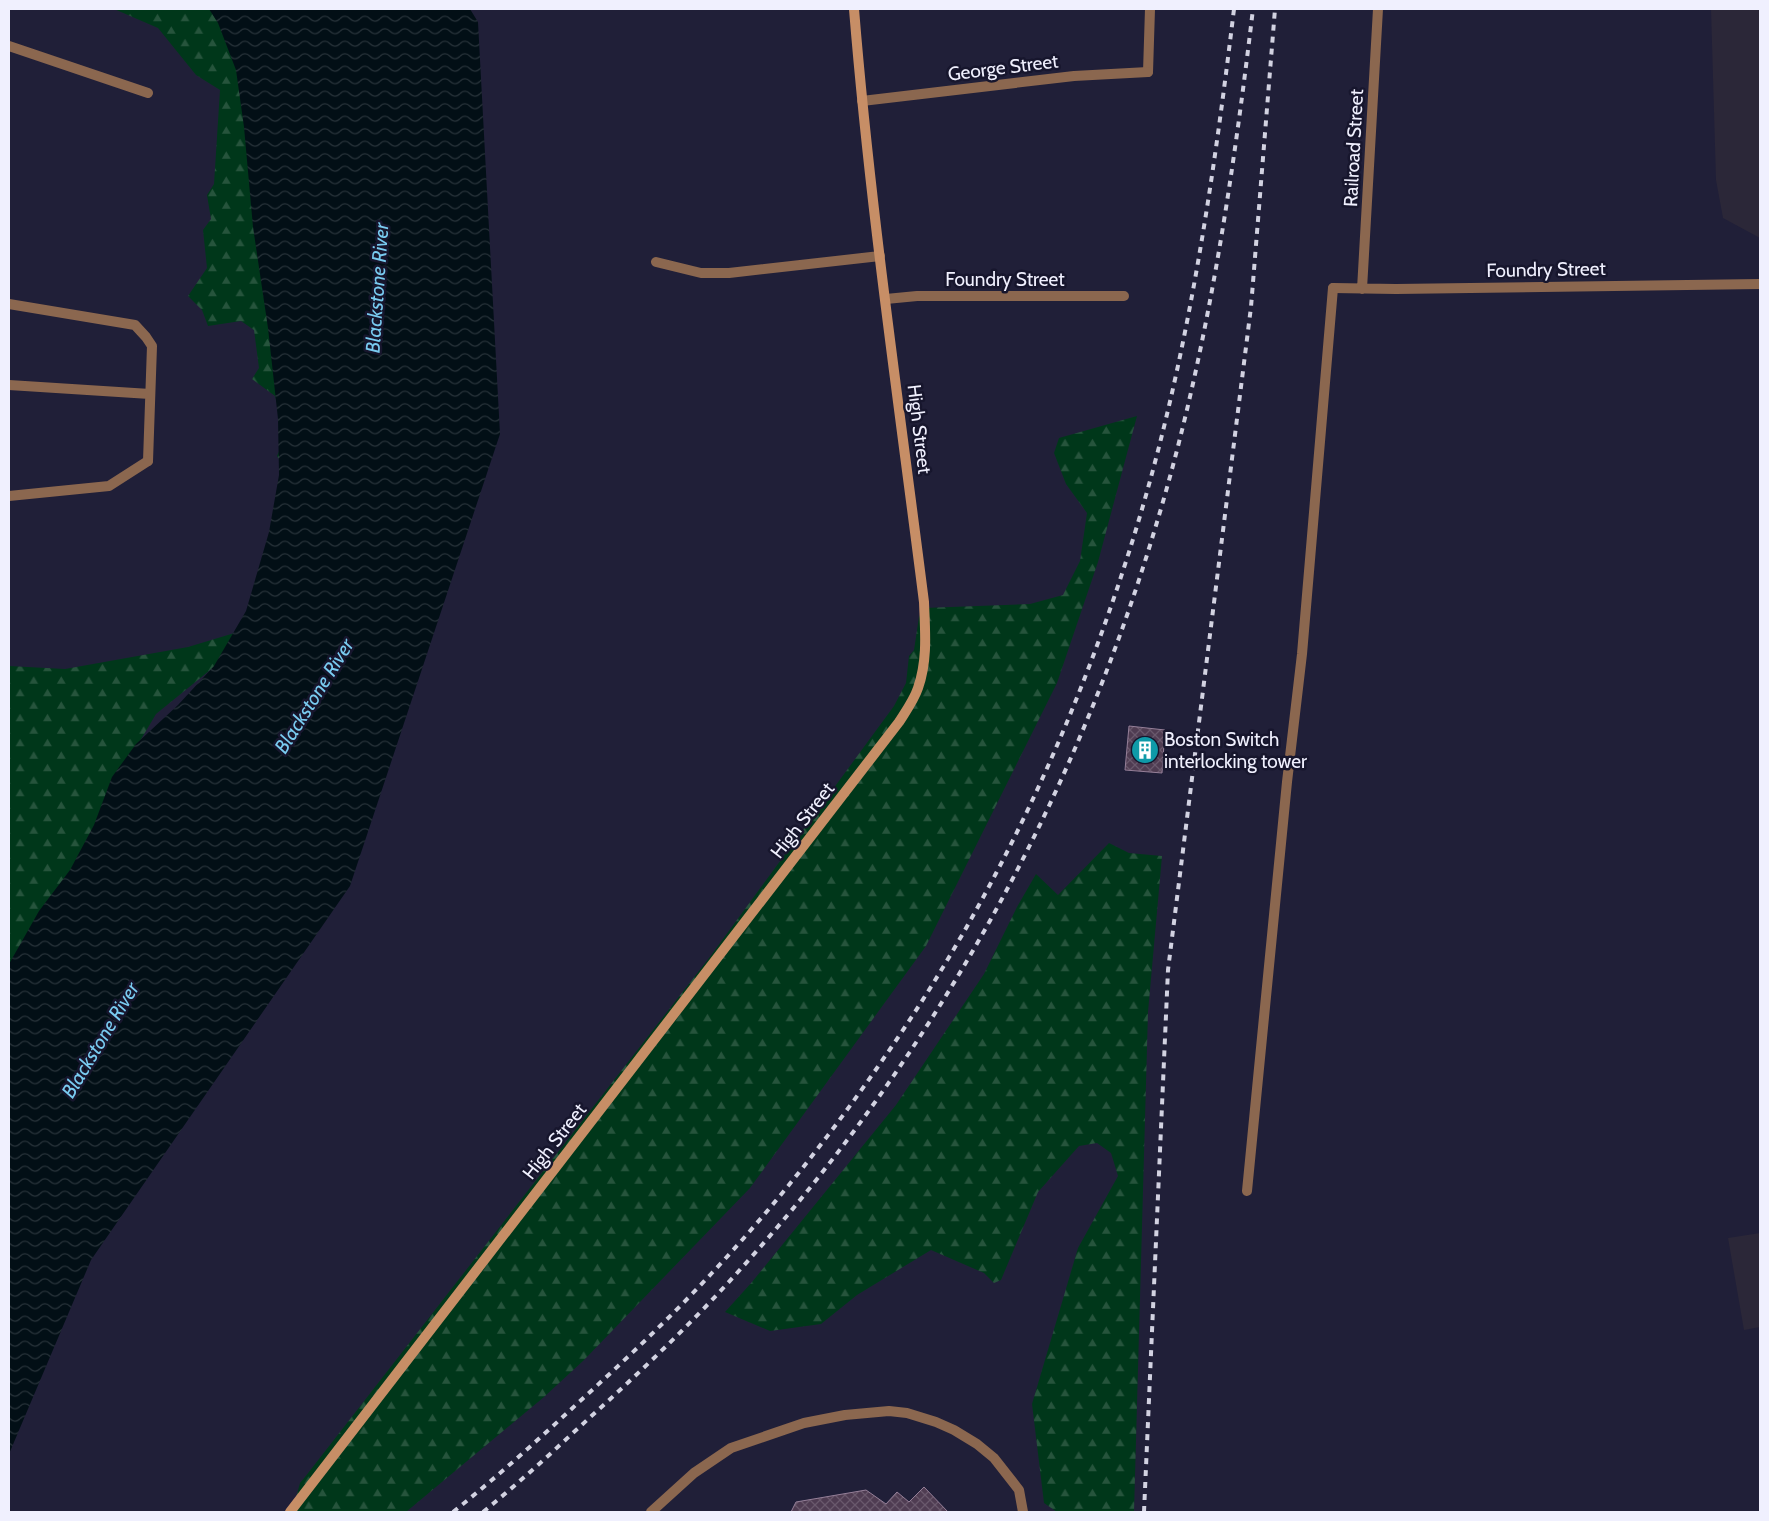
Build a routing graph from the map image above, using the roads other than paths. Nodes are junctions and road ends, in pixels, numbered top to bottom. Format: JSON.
{"nodes":[{"id":1,"x":854,"y":9,"type":"edge"},
{"id":2,"x":1150,"y":9,"type":"edge"},
{"id":3,"x":1378,"y":9,"type":"edge"},
{"id":4,"x":9,"y":46,"type":"edge"},
{"id":5,"x":148,"y":94,"type":"dead end"},
{"id":6,"x":862,"y":101,"type":"junction"},
{"id":7,"x":880,"y":256,"type":"junction"},
{"id":8,"x":656,"y":262,"type":"dead end"},
{"id":9,"x":1760,"y":284,"type":"edge"},
{"id":10,"x":1362,"y":289,"type":"junction"},
{"id":11,"x":1124,"y":296,"type":"dead end"},
{"id":12,"x":886,"y":299,"type":"junction"},
{"id":13,"x":9,"y":304,"type":"edge"},
{"id":14,"x":9,"y":385,"type":"edge"},
{"id":15,"x":150,"y":394,"type":"junction"},
{"id":16,"x":9,"y":496,"type":"edge"},
{"id":17,"x":1247,"y":1191,"type":"dead end"},
{"id":18,"x":290,"y":1512,"type":"edge"},
{"id":19,"x":651,"y":1512,"type":"edge"},
{"id":20,"x":1023,"y":1512,"type":"edge"}],
"edges":[{"from":1,"to":6,"type":"street","name":"High Street"},
{"from":2,"to":6,"type":"street","name":"George Street"},
{"from":3,"to":10,"type":"street","name":"Railroad Street"},
{"from":4,"to":5,"type":"street"},
{"from":6,"to":7,"type":"street","name":"High Street"},
{"from":7,"to":8,"type":"street"},
{"from":7,"to":12,"type":"street","name":"High Street"},
{"from":9,"to":10,"type":"street","name":"Foundry Street"},
{"from":10,"to":17,"type":"street","name":"Foundry Street"},
{"from":11,"to":12,"type":"street","name":"Foundry Street"},
{"from":12,"to":18,"type":"street","name":"High Street"},
{"from":13,"to":15,"type":"street"},
{"from":14,"to":15,"type":"street"},
{"from":15,"to":16,"type":"street"},
{"from":19,"to":20,"type":"street"}]}
